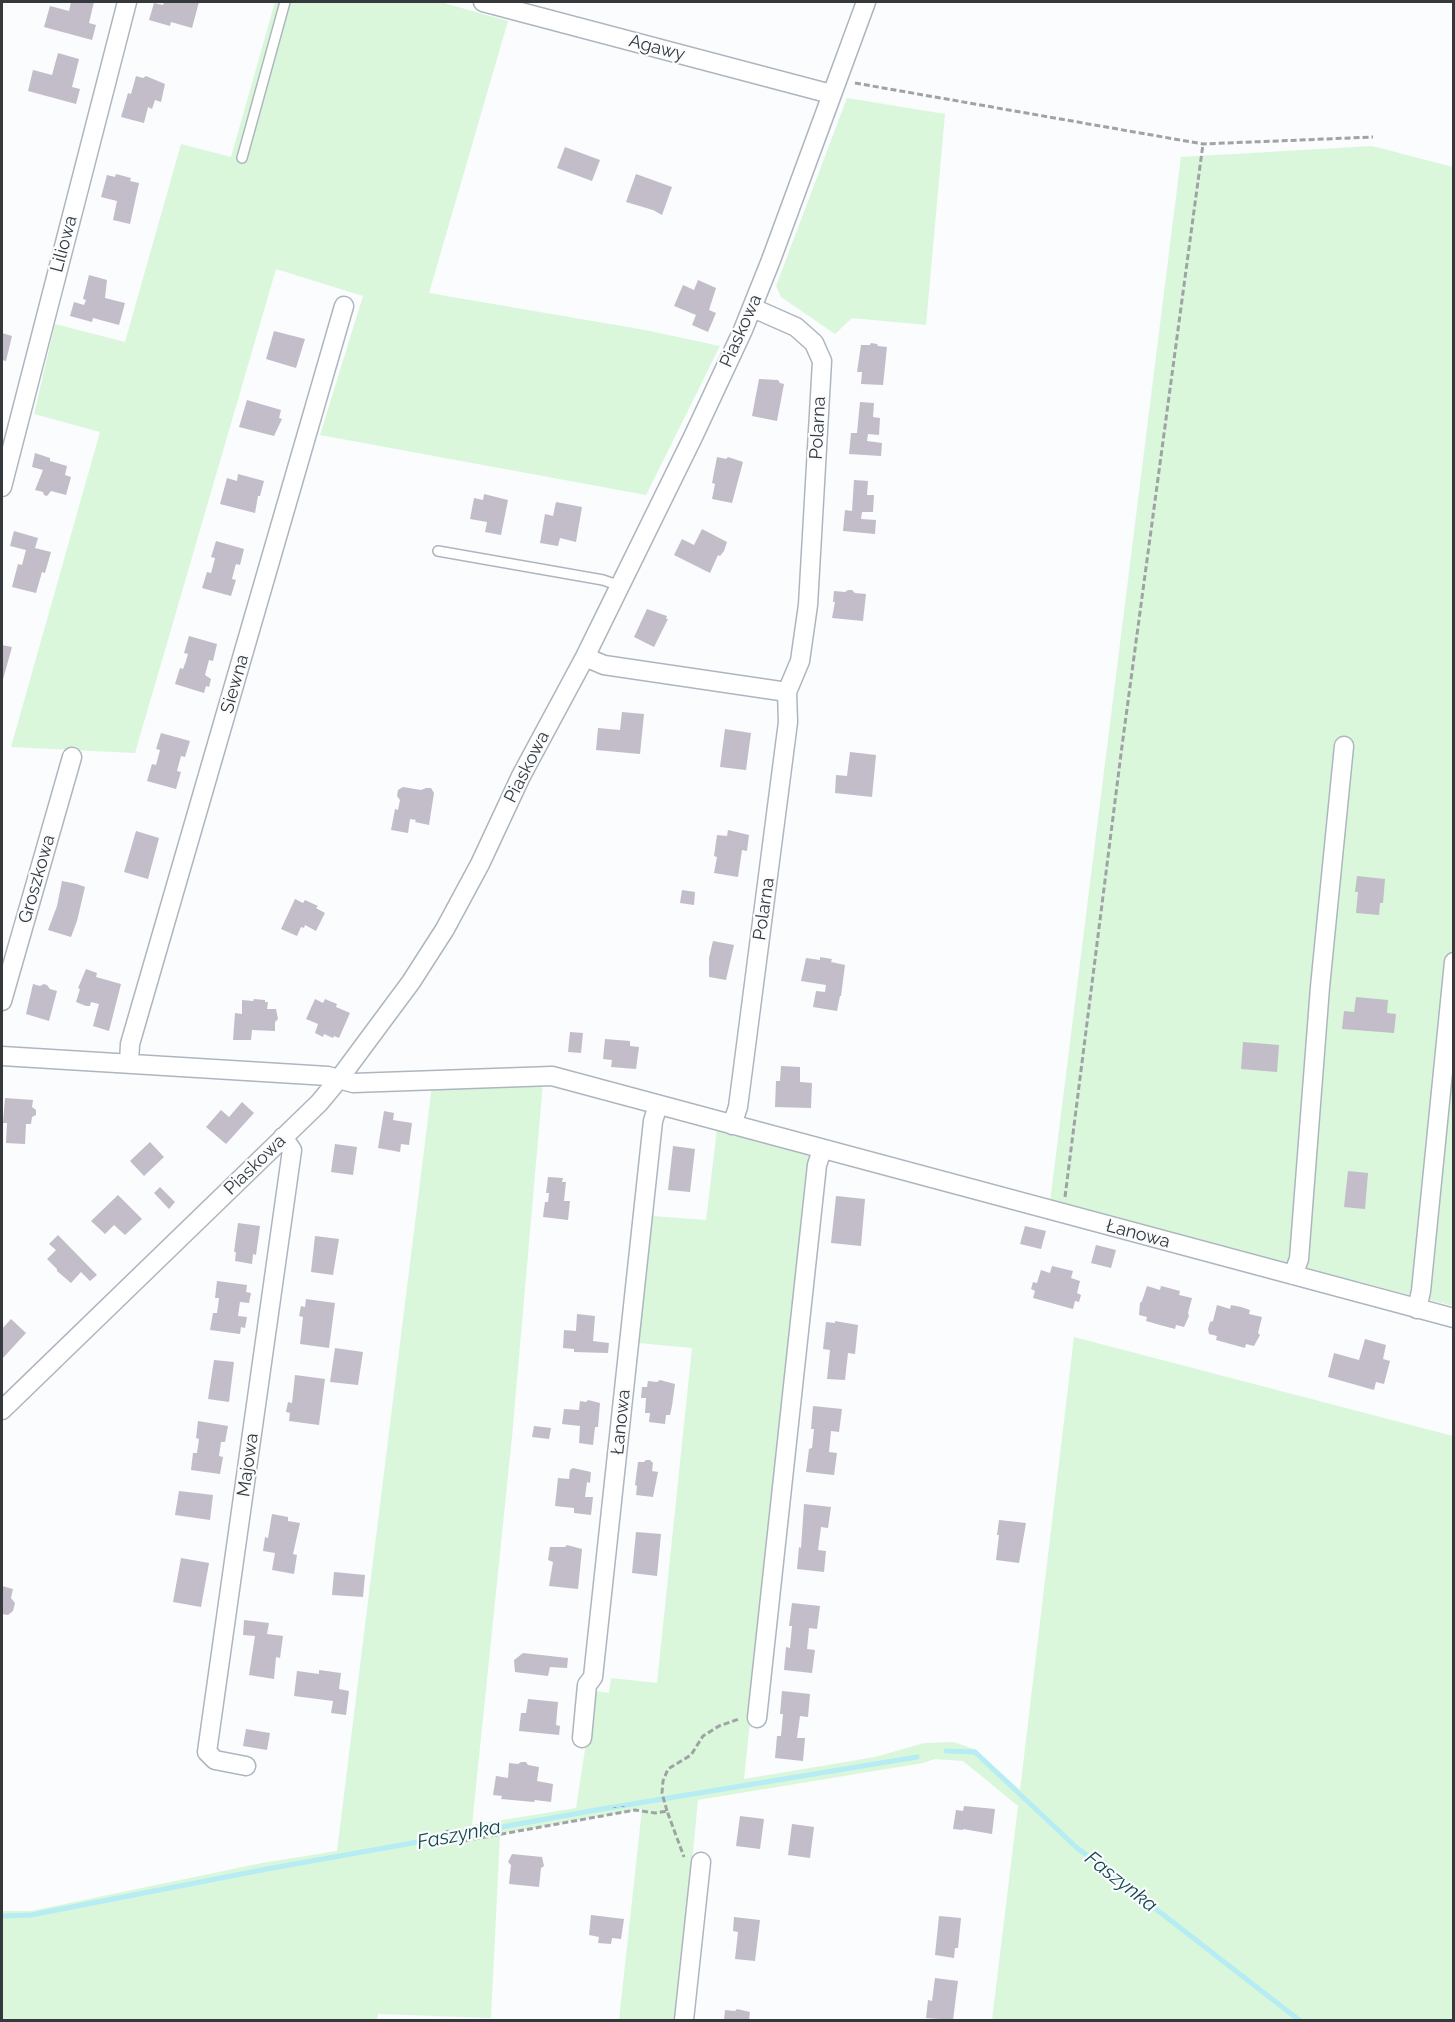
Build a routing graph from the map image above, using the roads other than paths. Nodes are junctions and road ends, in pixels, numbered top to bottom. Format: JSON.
{"nodes":[{"id":1,"x":127,"y":2,"type":"edge"},
{"id":2,"x":285,"y":2,"type":"edge"},
{"id":3,"x":483,"y":2,"type":"edge"},
{"id":4,"x":866,"y":2,"type":"edge"},
{"id":5,"x":834,"y":87,"type":"junction"},
{"id":6,"x":242,"y":158,"type":"dead end"},
{"id":7,"x":344,"y":306,"type":"dead end"},
{"id":8,"x":753,"y":308,"type":"junction"},
{"id":9,"x":2,"y":487,"type":"edge"},
{"id":10,"x":438,"y":551,"type":"dead end"},
{"id":11,"x":620,"y":586,"type":"junction"},
{"id":12,"x":585,"y":657,"type":"junction"},
{"id":13,"x":787,"y":692,"type":"junction"},
{"id":14,"x":1344,"y":746,"type":"dead end"},
{"id":15,"x":72,"y":757,"type":"dead end"},
{"id":16,"x":1454,"y":962,"type":"edge"},
{"id":17,"x":2,"y":1000,"type":"edge"},
{"id":18,"x":2,"y":1056,"type":"edge"},
{"id":19,"x":129,"y":1063,"type":"junction"},
{"id":20,"x":339,"y":1079,"type":"junction"},
{"id":21,"x":658,"y":1105,"type":"junction"},
{"id":22,"x":732,"y":1125,"type":"junction"},
{"id":23,"x":283,"y":1137,"type":"junction"},
{"id":24,"x":822,"y":1150,"type":"junction"},
{"id":25,"x":1293,"y":1275,"type":"junction"},
{"id":26,"x":1417,"y":1309,"type":"junction"},
{"id":27,"x":1454,"y":1318,"type":"edge"},
{"id":28,"x":2,"y":1410,"type":"edge"},
{"id":29,"x":758,"y":1713,"type":"road end"},
{"id":30,"x":582,"y":1738,"type":"dead end"},
{"id":31,"x":246,"y":1766,"type":"dead end"},
{"id":32,"x":693,"y":1859,"type":"road end"},
{"id":33,"x":684,"y":2020,"type":"edge"}],
"edges":[{"from":1,"to":9,"type":"street","name":"Liliowa"},
{"from":2,"to":6,"type":"lane"},
{"from":3,"to":5,"type":"street","name":"Agawy"},
{"from":4,"to":5,"type":"street","name":"Piaskowa"},
{"from":5,"to":8,"type":"street","name":"Piaskowa"},
{"from":7,"to":19,"type":"street","name":"Siewna"},
{"from":8,"to":11,"type":"street","name":"Piaskowa"},
{"from":8,"to":13,"type":"street","name":"Polarna"},
{"from":10,"to":11,"type":"lane"},
{"from":11,"to":12,"type":"street","name":"Piaskowa"},
{"from":12,"to":13,"type":"street"},
{"from":12,"to":20,"type":"street","name":"Piaskowa"},
{"from":13,"to":22,"type":"street","name":"Polarna"},
{"from":14,"to":25,"type":"street"},
{"from":15,"to":17,"type":"street","name":"Groszkowa"},
{"from":16,"to":26,"type":"street"},
{"from":18,"to":19,"type":"street"},
{"from":19,"to":20,"type":"street"},
{"from":20,"to":21,"type":"street","name":"Łanowa"},
{"from":20,"to":23,"type":"street","name":"Piaskowa"},
{"from":21,"to":22,"type":"street","name":"Łanowa"},
{"from":21,"to":30,"type":"street","name":"Łanowa"},
{"from":22,"to":24,"type":"street","name":"Łanowa"},
{"from":23,"to":28,"type":"street","name":"Piaskowa"},
{"from":23,"to":31,"type":"street","name":"Majowa"},
{"from":24,"to":25,"type":"street","name":"Łanowa"},
{"from":24,"to":29,"type":"street"},
{"from":25,"to":26,"type":"street","name":"Łanowa"},
{"from":26,"to":27,"type":"street","name":"Łanowa"},
{"from":32,"to":33,"type":"street"}]}
